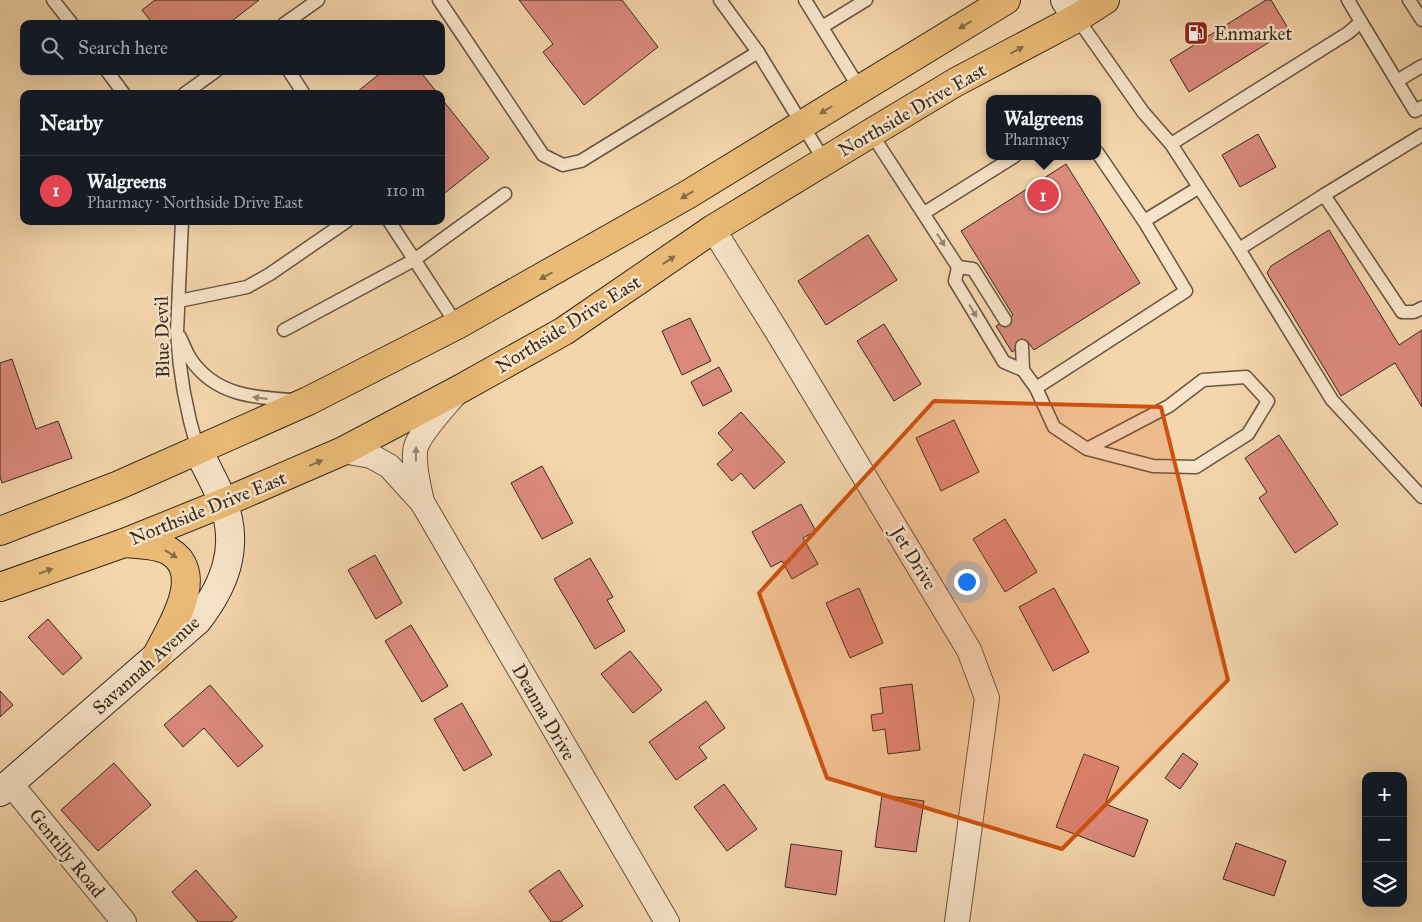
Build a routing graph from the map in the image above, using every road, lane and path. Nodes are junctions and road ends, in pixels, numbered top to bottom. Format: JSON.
{"nodes":[{"id":1,"x":53,"y":0,"type":"edge"},
{"id":2,"x":318,"y":0,"type":"edge"},
{"id":3,"x":439,"y":0,"type":"edge"},
{"id":4,"x":720,"y":0,"type":"edge"},
{"id":5,"x":805,"y":0,"type":"edge"},
{"id":6,"x":866,"y":0,"type":"edge"},
{"id":7,"x":1006,"y":0,"type":"edge"},
{"id":8,"x":1105,"y":0,"type":"edge"},
{"id":9,"x":1348,"y":0,"type":"edge"},
{"id":10,"x":1410,"y":0,"type":"edge"},
{"id":11,"x":1071,"y":9,"type":"edge"},
{"id":12,"x":69,"y":20,"type":"edge"},
{"id":13,"x":290,"y":20,"type":"edge"},
{"id":14,"x":1422,"y":20,"type":"edge"},
{"id":15,"x":1361,"y":22,"type":"junction"},
{"id":16,"x":822,"y":27,"type":"junction"},
{"id":17,"x":758,"y":52,"type":"junction"},
{"id":18,"x":1422,"y":66,"type":"edge"},
{"id":19,"x":110,"y":75,"type":"edge"},
{"id":20,"x":210,"y":75,"type":"edge"},
{"id":21,"x":292,"y":75,"type":"edge"},
{"id":22,"x":1397,"y":81,"type":"junction"},
{"id":23,"x":860,"y":89,"type":"junction"},
{"id":24,"x":121,"y":90,"type":"edge"},
{"id":25,"x":190,"y":90,"type":"edge"},
{"id":26,"x":301,"y":90,"type":"edge"},
{"id":27,"x":1420,"y":114,"type":"edge"},
{"id":28,"x":803,"y":124,"type":"junction"},
{"id":29,"x":871,"y":133,"type":"junction"},
{"id":30,"x":1422,"y":135,"type":"edge"},
{"id":31,"x":1171,"y":144,"type":"junction"},
{"id":32,"x":1101,"y":158,"type":"edge"},
{"id":33,"x":1009,"y":160,"type":"edge"},
{"id":34,"x":825,"y":162,"type":"junction"},
{"id":35,"x":1198,"y":188,"type":"junction"},
{"id":36,"x":505,"y":194,"type":"dead end"},
{"id":37,"x":1324,"y":195,"type":"junction"},
{"id":38,"x":924,"y":213,"type":"junction"},
{"id":39,"x":1144,"y":221,"type":"junction"},
{"id":40,"x":182,"y":225,"type":"edge"},
{"id":41,"x":341,"y":225,"type":"edge"},
{"id":42,"x":391,"y":225,"type":"edge"},
{"id":43,"x":713,"y":230,"type":"junction"},
{"id":44,"x":1239,"y":249,"type":"junction"},
{"id":45,"x":414,"y":260,"type":"junction"},
{"id":46,"x":958,"y":267,"type":"junction"},
{"id":47,"x":179,"y":301,"type":"junction"},
{"id":48,"x":1422,"y":308,"type":"edge"},
{"id":49,"x":1006,"y":320,"type":"dead end"},
{"id":50,"x":458,"y":325,"type":"junction"},
{"id":51,"x":284,"y":330,"type":"dead end"},
{"id":52,"x":177,"y":332,"type":"junction"},
{"id":53,"x":1022,"y":346,"type":"dead end"},
{"id":54,"x":1023,"y":370,"type":"junction"},
{"id":55,"x":1036,"y":388,"type":"junction"},
{"id":56,"x":460,"y":389,"type":"junction"},
{"id":57,"x":308,"y":401,"type":"junction"},
{"id":58,"x":1087,"y":449,"type":"junction"},
{"id":59,"x":198,"y":450,"type":"junction"},
{"id":60,"x":343,"y":451,"type":"junction"},
{"id":61,"x":1422,"y":497,"type":"edge"},
{"id":62,"x":422,"y":502,"type":"junction"},
{"id":63,"x":223,"y":503,"type":"junction"},
{"id":64,"x":0,"y":531,"type":"edge"},
{"id":65,"x":124,"y":543,"type":"junction"},
{"id":66,"x":0,"y":587,"type":"edge"},
{"id":67,"x":156,"y":657,"type":"junction"},
{"id":68,"x":5,"y":788,"type":"edge"},
{"id":69,"x":124,"y":922,"type":"edge"},
{"id":70,"x":667,"y":922,"type":"edge"},
{"id":71,"x":957,"y":922,"type":"edge"}],
"edges":[{"from":1,"to":12,"type":"lane"},
{"from":2,"to":13,"type":"lane"},
{"from":3,"to":17,"type":"lane"},
{"from":4,"to":17,"type":"lane"},
{"from":5,"to":16,"type":"lane"},
{"from":6,"to":16,"type":"lane"},
{"from":7,"to":23,"type":"main road","one_way":true},
{"from":8,"to":11,"type":"main road","name":"Northside Drive East"},
{"from":9,"to":15,"type":"lane"},
{"from":10,"to":14,"type":"lane"},
{"from":29,"to":11,"type":"main road","name":"Northside Drive East","one_way":true},
{"from":11,"to":31,"type":"lane"},
{"from":15,"to":22,"type":"lane"},
{"from":15,"to":31,"type":"lane"},
{"from":16,"to":23,"type":"lane"},
{"from":17,"to":28,"type":"lane"},
{"from":18,"to":22,"type":"lane"},
{"from":19,"to":24,"type":"lane"},
{"from":20,"to":25,"type":"lane"},
{"from":21,"to":26,"type":"lane"},
{"from":22,"to":27,"type":"lane"},
{"from":23,"to":28,"type":"main road","one_way":true},
{"from":28,"to":34,"type":"lane"},
{"from":28,"to":50,"type":"main road","one_way":true},
{"from":29,"to":34,"type":"main road","name":"Northside Drive East"},
{"from":29,"to":38,"type":"lane"},
{"from":30,"to":37,"type":"lane"},
{"from":31,"to":35,"type":"lane"},
{"from":32,"to":39,"type":"lane"},
{"from":33,"to":38,"type":"lane"},
{"from":34,"to":43,"type":"main road","name":"Northside Drive East"},
{"from":35,"to":39,"type":"lane"},
{"from":35,"to":44,"type":"lane"},
{"from":36,"to":45,"type":"lane"},
{"from":37,"to":44,"type":"lane"},
{"from":37,"to":48,"type":"lane"},
{"from":38,"to":46,"type":"lane","one_way":true},
{"from":39,"to":55,"type":"lane"},
{"from":40,"to":47,"type":"lane","name":"Blue Devil"},
{"from":41,"to":47,"type":"lane"},
{"from":42,"to":45,"type":"lane"},
{"from":56,"to":43,"type":"main road","name":"Northside Drive East","one_way":true},
{"from":43,"to":71,"type":"street","name":"Jet Drive"},
{"from":44,"to":61,"type":"lane"},
{"from":45,"to":50,"type":"lane"},
{"from":45,"to":51,"type":"lane"},
{"from":46,"to":49,"type":"lane"},
{"from":46,"to":54,"type":"lane","one_way":true},
{"from":47,"to":52,"type":"lane","name":"Blue Devil"},
{"from":50,"to":57,"type":"main road"},
{"from":57,"to":52,"type":"lane","one_way":true},
{"from":52,"to":59,"type":"lane","name":"Blue Devil"},
{"from":53,"to":54,"type":"lane"},
{"from":54,"to":55,"type":"lane"},
{"from":55,"to":58,"type":"lane"},
{"from":56,"to":60,"type":"main road","name":"Northside Drive East"},
{"from":62,"to":56,"type":"street","name":"Deanna Drive","one_way":true},
{"from":57,"to":59,"type":"main road"},
{"from":58,"to":58,"type":"lane"},
{"from":59,"to":63,"type":"street","name":"Savannah Avenue"},
{"from":59,"to":64,"type":"main road"},
{"from":60,"to":62,"type":"street","name":"Deanna Drive"},
{"from":63,"to":60,"type":"main road","name":"Northside Drive East","one_way":true},
{"from":62,"to":70,"type":"street","name":"Deanna Drive"},
{"from":63,"to":65,"type":"main road","name":"Northside Drive East"},
{"from":63,"to":67,"type":"street","name":"Savannah Avenue"},
{"from":66,"to":65,"type":"main road","name":"Northside Drive East","one_way":true},
{"from":65,"to":67,"type":"main road","one_way":true},
{"from":67,"to":68,"type":"street","name":"Savannah Avenue"},
{"from":68,"to":69,"type":"street","name":"Gentilly Road"}]}
